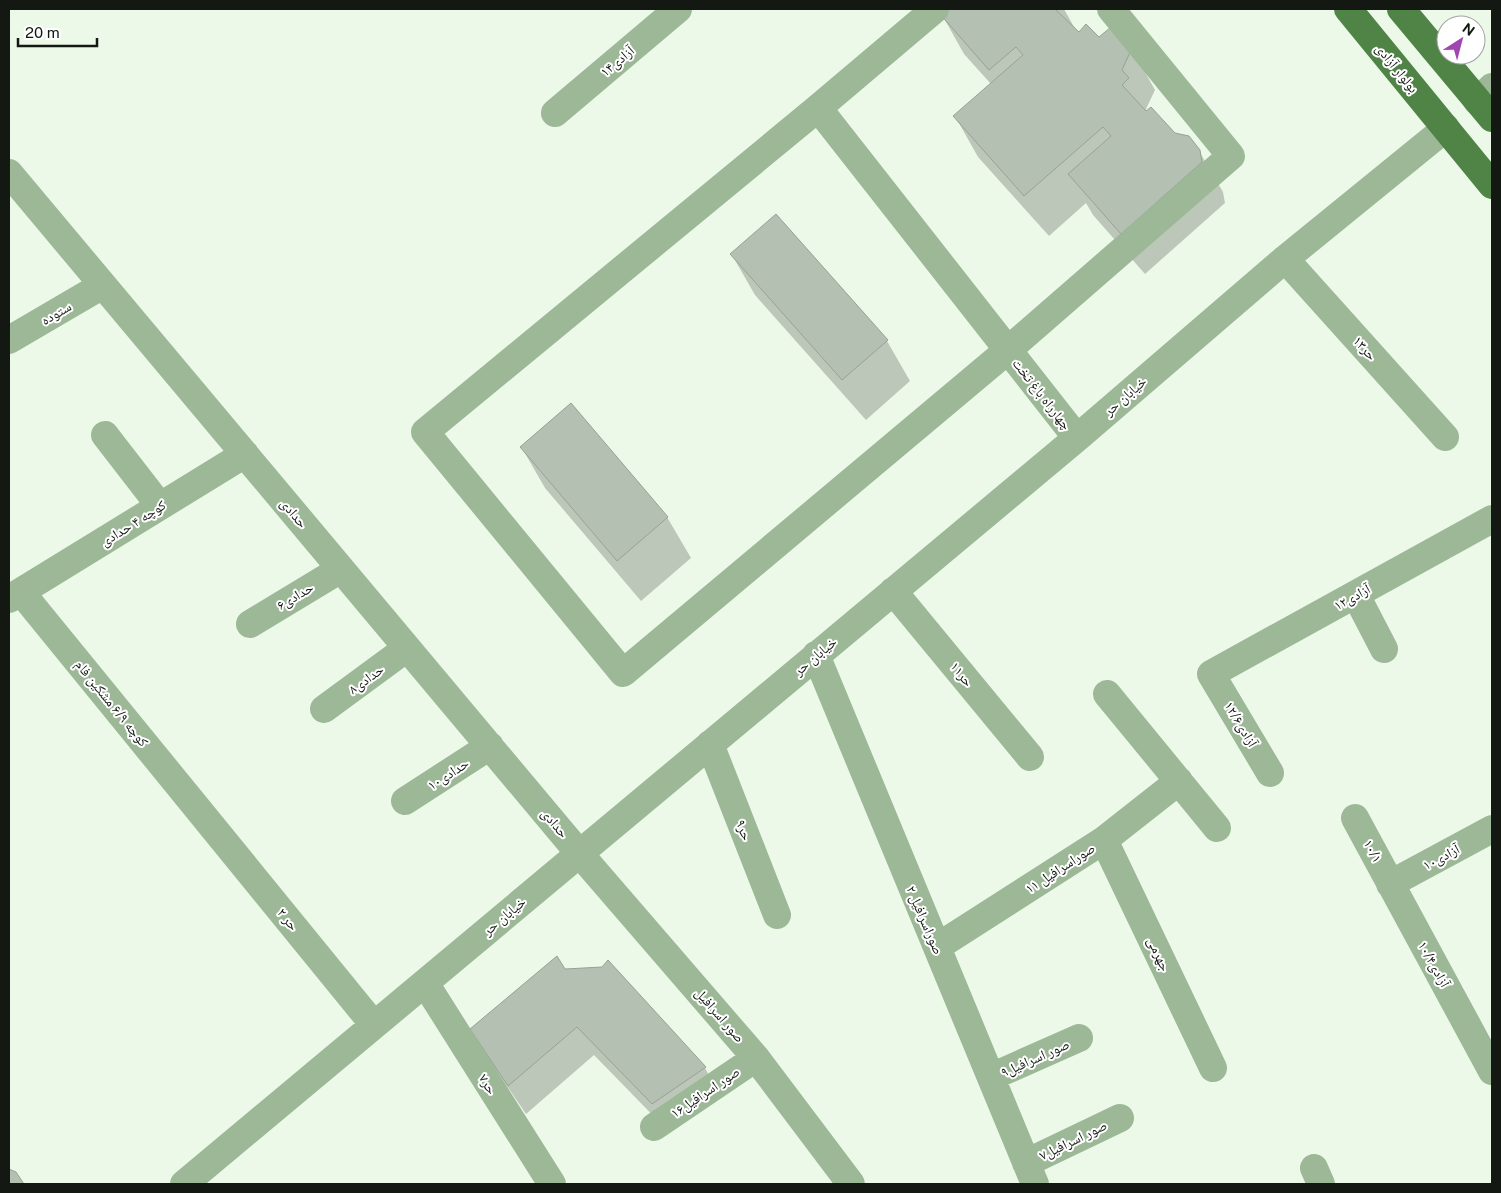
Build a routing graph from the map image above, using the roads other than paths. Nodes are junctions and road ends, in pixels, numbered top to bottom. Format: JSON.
{"nodes":[{"id":1,"x":678,"y":9,"type":"edge"},
{"id":2,"x":935,"y":9,"type":"edge"},
{"id":3,"x":1111,"y":9,"type":"edge"},
{"id":4,"x":1348,"y":9,"type":"edge"},
{"id":5,"x":1401,"y":9,"type":"edge"},
{"id":6,"x":1487,"y":102,"type":"edge"},
{"id":7,"x":818,"y":108,"type":"junction"},
{"id":8,"x":555,"y":113,"type":"dead end"},
{"id":9,"x":1446,"y":128,"type":"junction"},
{"id":10,"x":9,"y":173,"type":"edge"},
{"id":11,"x":1492,"y":184,"type":"edge"},
{"id":12,"x":1284,"y":259,"type":"junction"},
{"id":13,"x":103,"y":285,"type":"junction"},
{"id":14,"x":9,"y":340,"type":"edge"},
{"id":15,"x":1008,"y":350,"type":"junction"},
{"id":16,"x":105,"y":435,"type":"dead end"},
{"id":17,"x":1445,"y":437,"type":"dead end"},
{"id":18,"x":1076,"y":438,"type":"junction"},
{"id":19,"x":245,"y":454,"type":"junction"},
{"id":20,"x":160,"y":506,"type":"junction"},
{"id":21,"x":1492,"y":519,"type":"edge"},
{"id":22,"x":341,"y":569,"type":"junction"},
{"id":23,"x":893,"y":591,"type":"junction"},
{"id":24,"x":1356,"y":594,"type":"junction"},
{"id":25,"x":15,"y":596,"type":"edge"},
{"id":26,"x":250,"y":624,"type":"dead end"},
{"id":27,"x":407,"y":648,"type":"junction"},
{"id":28,"x":1384,"y":648,"type":"dead end"},
{"id":29,"x":816,"y":655,"type":"junction"},
{"id":30,"x":1211,"y":674,"type":"joint"},
{"id":31,"x":1107,"y":694,"type":"dead end"},
{"id":32,"x":324,"y":709,"type":"dead end"},
{"id":33,"x":710,"y":744,"type":"junction"},
{"id":34,"x":490,"y":746,"type":"junction"},
{"id":35,"x":1030,"y":757,"type":"dead end"},
{"id":36,"x":1270,"y":773,"type":"dead end"},
{"id":37,"x":1179,"y":781,"type":"junction"},
{"id":38,"x":405,"y":801,"type":"dead end"},
{"id":39,"x":202,"y":814,"type":"joint"},
{"id":40,"x":1355,"y":818,"type":"dead end"},
{"id":41,"x":1217,"y":828,"type":"dead end"},
{"id":42,"x":1492,"y":829,"type":"edge"},
{"id":43,"x":1104,"y":840,"type":"junction"},
{"id":44,"x":580,"y":853,"type":"junction"},
{"id":45,"x":1390,"y":884,"type":"junction"},
{"id":46,"x":777,"y":915,"type":"dead end"},
{"id":47,"x":937,"y":947,"type":"junction"},
{"id":48,"x":425,"y":983,"type":"junction"},
{"id":49,"x":374,"y":1025,"type":"junction"},
{"id":50,"x":1079,"y":1038,"type":"dead end"},
{"id":51,"x":756,"y":1058,"type":"junction"},
{"id":52,"x":1213,"y":1068,"type":"dead end"},
{"id":53,"x":1492,"y":1071,"type":"edge"},
{"id":54,"x":991,"y":1077,"type":"junction"},
{"id":55,"x":1120,"y":1118,"type":"dead end"},
{"id":56,"x":654,"y":1127,"type":"dead end"},
{"id":57,"x":1031,"y":1174,"type":"edge"},
{"id":58,"x":184,"y":1184,"type":"edge"},
{"id":59,"x":552,"y":1184,"type":"edge"},
{"id":60,"x":851,"y":1184,"type":"edge"}],
"edges":[{"from":1,"to":8,"type":"street","name":"آزادی۱۴"},
{"from":2,"to":7,"type":"street"},
{"from":3,"to":15,"type":"street"},
{"from":4,"to":9,"type":"main road","name":"بولوار آزادی"},
{"from":5,"to":6,"type":"main road"},
{"from":6,"to":9,"type":"main road"},
{"from":7,"to":15,"type":"street","name":"چهارراه باغ تخت"},
{"from":7,"to":15,"type":"street"},
{"from":9,"to":11,"type":"main road","name":"بولوار آزادی"},
{"from":9,"to":12,"type":"street","name":"خیابان حر"},
{"from":10,"to":13,"type":"street","name":"حدادی"},
{"from":12,"to":17,"type":"street","name":"حر۱۳"},
{"from":12,"to":18,"type":"street","name":"خیابان حر"},
{"from":13,"to":14,"type":"street","name":"ستوده"},
{"from":13,"to":19,"type":"street","name":"حدادی"},
{"from":15,"to":18,"type":"street","name":"چهارراه باغ تخت"},
{"from":16,"to":20,"type":"street"},
{"from":18,"to":23,"type":"street","name":"خیابان حر"},
{"from":19,"to":20,"type":"street","name":"کوچه ۴ حدادی"},
{"from":19,"to":22,"type":"street","name":"حدادی"},
{"from":20,"to":25,"type":"street","name":"کوچه ۴ حدادی"},
{"from":21,"to":24,"type":"street","name":"آزادی۱۲"},
{"from":22,"to":26,"type":"street","name":"۶حدادی"},
{"from":22,"to":27,"type":"street","name":"حدادی"},
{"from":23,"to":29,"type":"street","name":"خیابان حر"},
{"from":23,"to":35,"type":"street","name":"حر۱۱"},
{"from":24,"to":28,"type":"street"},
{"from":24,"to":30,"type":"street","name":"آزادی۱۲"},
{"from":25,"to":39,"type":"street","name":"کوچه ۶/۹ مشکین فام"},
{"from":27,"to":32,"type":"street","name":"۸حدادی"},
{"from":27,"to":34,"type":"street","name":"حدادی"},
{"from":29,"to":33,"type":"street","name":"خیابان حر"},
{"from":29,"to":47,"type":"street","name":"صوراسرافیل ۲"},
{"from":30,"to":36,"type":"street","name":"آزادی۱۲/۶"},
{"from":31,"to":37,"type":"street"},
{"from":33,"to":44,"type":"street","name":"خیابان حر"},
{"from":33,"to":46,"type":"street","name":"حر۹"},
{"from":34,"to":38,"type":"street","name":"حدادی۱۰"},
{"from":34,"to":44,"type":"street","name":"حدادی"},
{"from":37,"to":41,"type":"street"},
{"from":37,"to":43,"type":"street","name":"صوراسرافیل ۱۱"},
{"from":39,"to":49,"type":"street","name":"۲ حر"},
{"from":40,"to":45,"type":"street","name":"۱۰/۱"},
{"from":42,"to":45,"type":"street","name":"آزادی۱۰"},
{"from":43,"to":47,"type":"street","name":"صوراسرافیل ۱۱"},
{"from":43,"to":52,"type":"street","name":"جهرمی"},
{"from":44,"to":48,"type":"street","name":"خیابان حر"},
{"from":44,"to":51,"type":"street","name":"صور اسرافیل"},
{"from":45,"to":53,"type":"street","name":"آزادی۱۰/۴"},
{"from":47,"to":54,"type":"street","name":"صوراسرافیل ۲"},
{"from":48,"to":49,"type":"street","name":"خیابان حر"},
{"from":48,"to":59,"type":"street","name":"حر۷"},
{"from":49,"to":58,"type":"street","name":"خیابان حر"},
{"from":50,"to":54,"type":"street","name":"صور اسرافیل۹"},
{"from":51,"to":56,"type":"street","name":"صور اسرافیل۱۶"},
{"from":51,"to":60,"type":"street","name":"صور اسرافیل"},
{"from":54,"to":57,"type":"street","name":"صوراسرافیل ۲"},
{"from":55,"to":57,"type":"street","name":"صور اسرافیل۷"}]}
